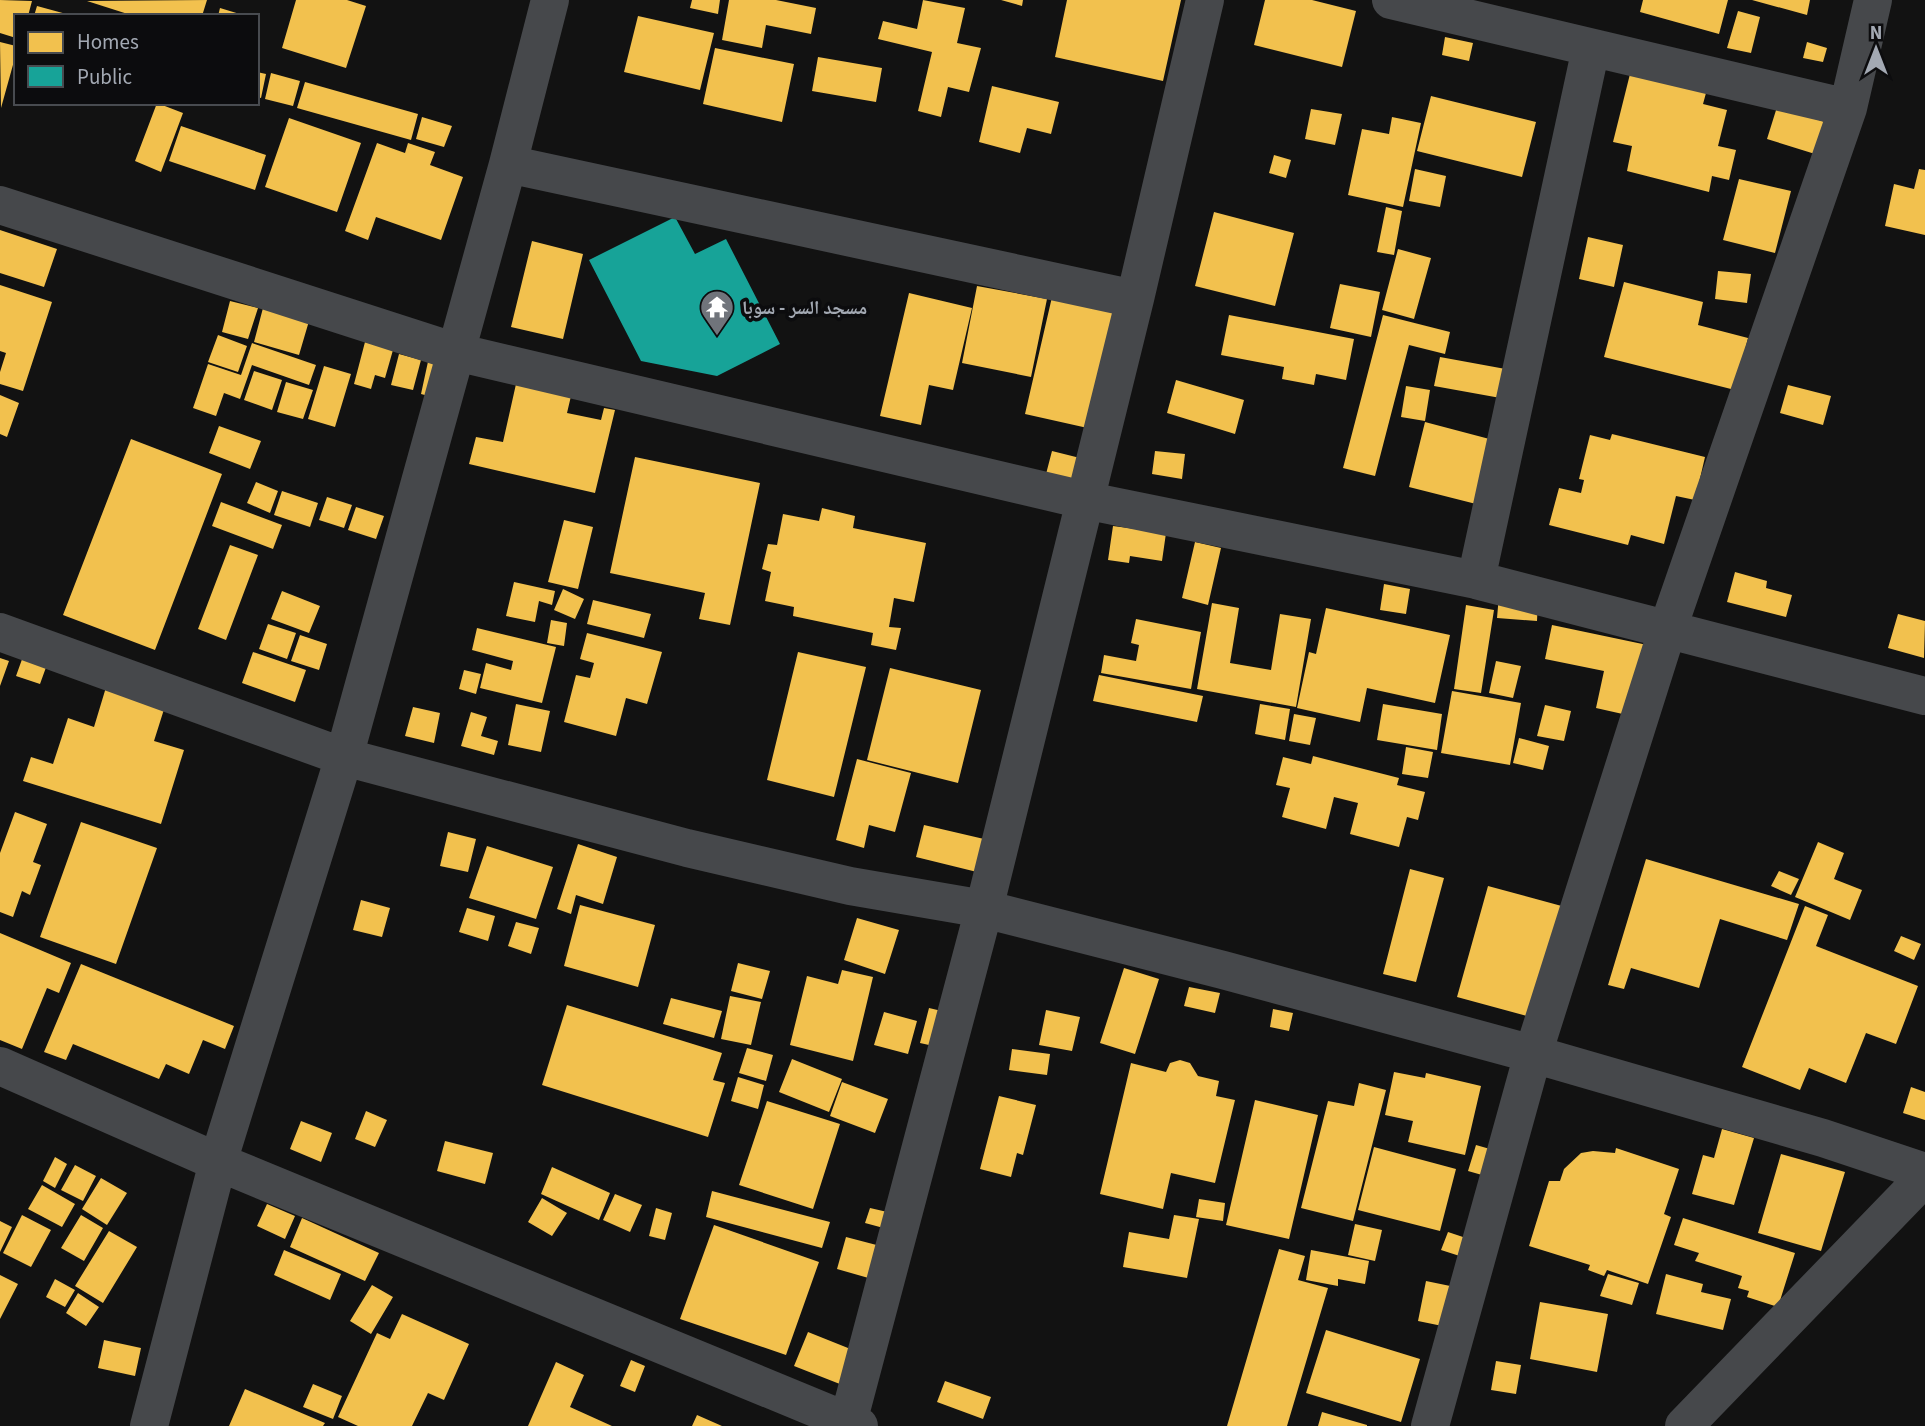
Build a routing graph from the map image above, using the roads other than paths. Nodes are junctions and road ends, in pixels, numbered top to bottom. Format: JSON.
{"nodes":[{"id":1,"x":550,"y":0,"type":"edge"},
{"id":2,"x":1205,"y":0,"type":"edge"},
{"id":3,"x":1391,"y":0,"type":"edge"},
{"id":4,"x":1873,"y":0,"type":"edge"},
{"id":5,"x":1591,"y":48,"type":"junction"},
{"id":6,"x":1848,"y":108,"type":"junction"},
{"id":7,"x":508,"y":164,"type":"junction"},
{"id":8,"x":0,"y":205,"type":"edge"},
{"id":9,"x":1136,"y":299,"type":"junction"},
{"id":10,"x":456,"y":352,"type":"junction"},
{"id":11,"x":1084,"y":500,"type":"junction"},
{"id":12,"x":1476,"y":580,"type":"junction"},
{"id":13,"x":1668,"y":628,"type":"junction"},
{"id":14,"x":0,"y":632,"type":"edge"},
{"id":15,"x":1925,"y":696,"type":"edge"},
{"id":16,"x":344,"y":757,"type":"junction"},
{"id":17,"x":984,"y":909,"type":"junction"},
{"id":18,"x":1533,"y":1054,"type":"junction"},
{"id":19,"x":0,"y":1066,"type":"edge"},
{"id":20,"x":218,"y":1162,"type":"junction"},
{"id":21,"x":1925,"y":1174,"type":"edge"},
{"id":22,"x":851,"y":1425,"type":"edge"},
{"id":23,"x":149,"y":1426,"type":"edge"},
{"id":24,"x":1430,"y":1426,"type":"edge"},
{"id":25,"x":1684,"y":1426,"type":"edge"}],
"edges":[{"from":1,"to":7,"type":"street"},
{"from":2,"to":9,"type":"street"},
{"from":3,"to":5,"type":"street"},
{"from":4,"to":6,"type":"street"},
{"from":5,"to":6,"type":"street"},
{"from":5,"to":12,"type":"street"},
{"from":6,"to":13,"type":"street"},
{"from":7,"to":9,"type":"street"},
{"from":7,"to":10,"type":"street"},
{"from":8,"to":10,"type":"street"},
{"from":9,"to":11,"type":"street"},
{"from":10,"to":11,"type":"street"},
{"from":10,"to":16,"type":"street"},
{"from":11,"to":12,"type":"street"},
{"from":11,"to":17,"type":"street"},
{"from":12,"to":13,"type":"street"},
{"from":13,"to":15,"type":"street"},
{"from":13,"to":18,"type":"street"},
{"from":14,"to":16,"type":"street"},
{"from":16,"to":17,"type":"street"},
{"from":16,"to":20,"type":"street"},
{"from":17,"to":18,"type":"street"},
{"from":17,"to":22,"type":"street"},
{"from":18,"to":21,"type":"street"},
{"from":18,"to":24,"type":"street"},
{"from":19,"to":20,"type":"street"},
{"from":20,"to":22,"type":"street"},
{"from":20,"to":23,"type":"street"},
{"from":21,"to":25,"type":"street"}]}
